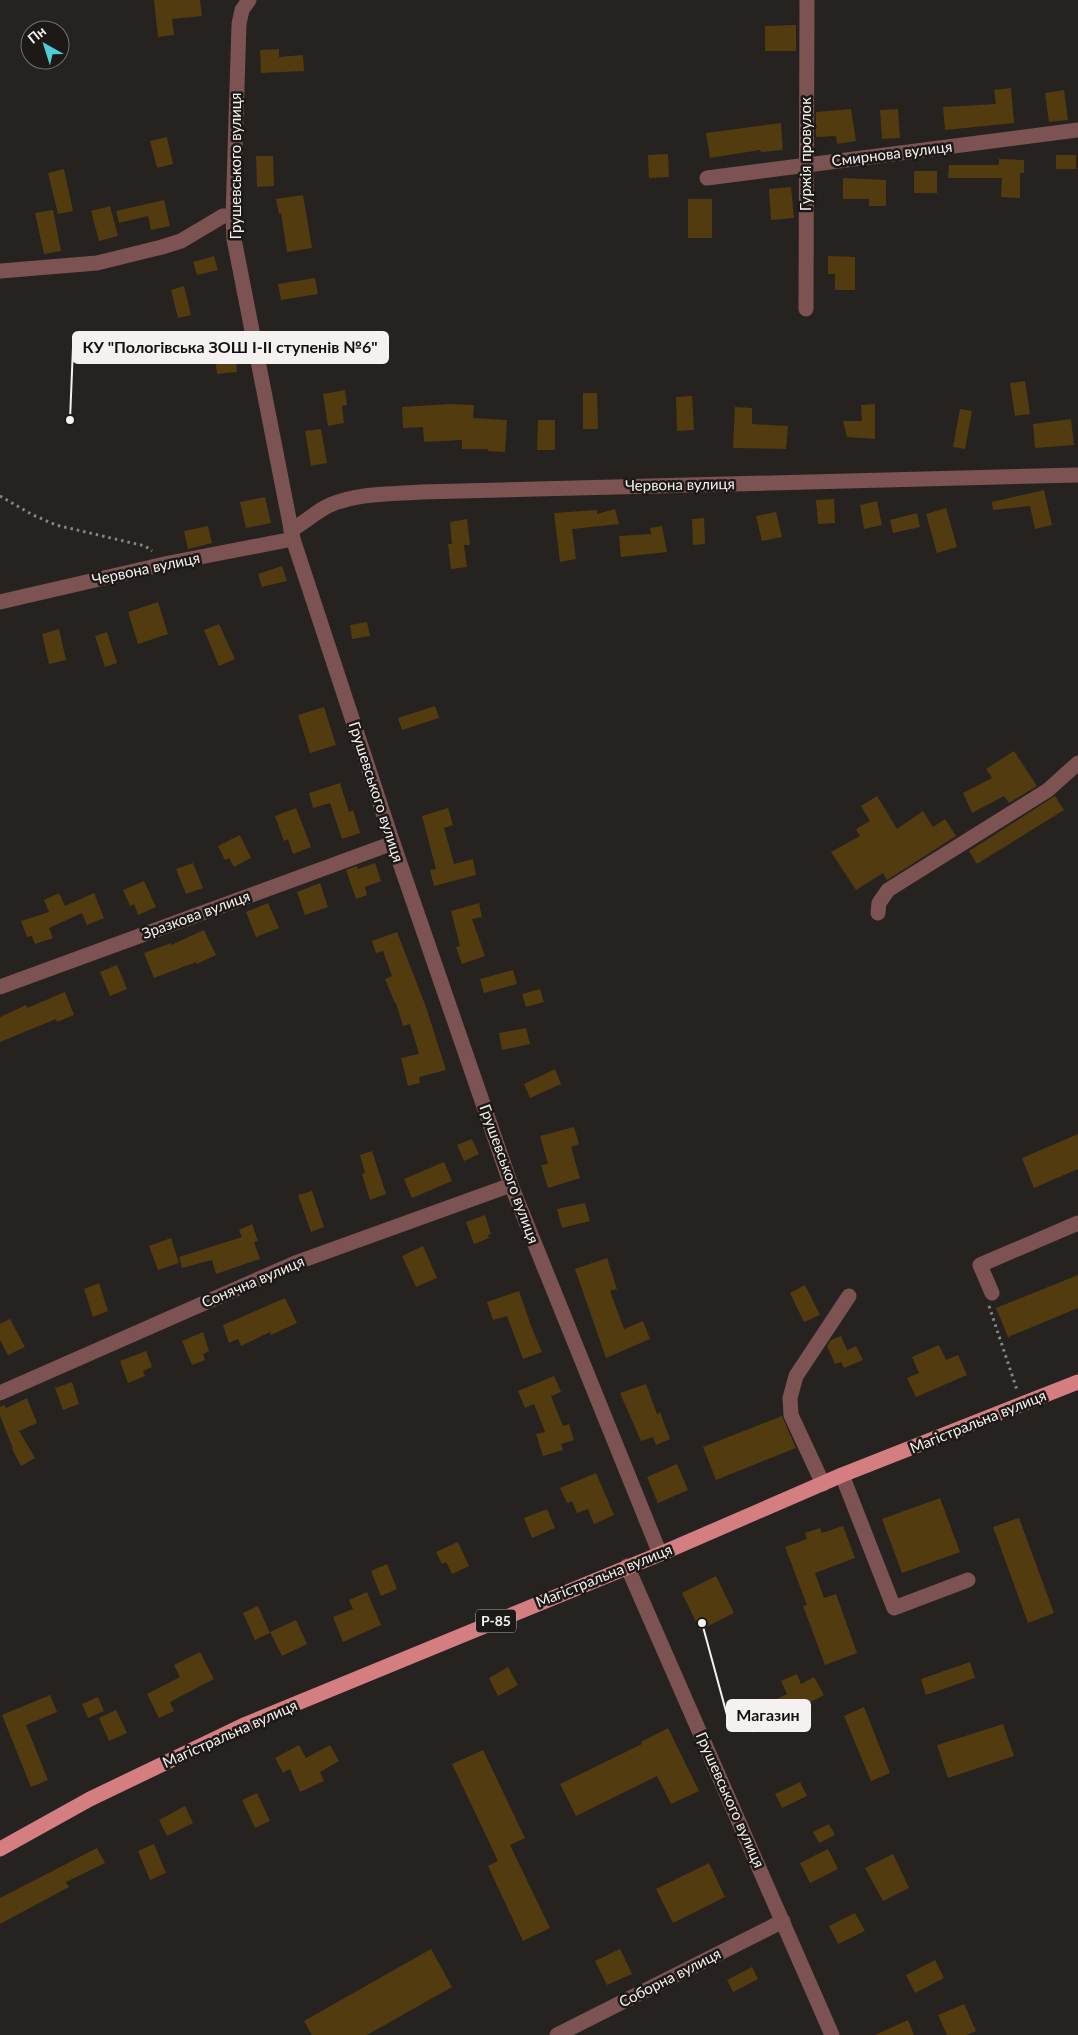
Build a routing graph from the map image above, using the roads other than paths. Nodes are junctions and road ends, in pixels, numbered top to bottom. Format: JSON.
{"nodes":[{"id":1,"x":249,"y":0,"type":"edge"},
{"id":2,"x":807,"y":0,"type":"edge"},
{"id":3,"x":1078,"y":130,"type":"edge"},
{"id":4,"x":806,"y":164,"type":"junction"},
{"id":5,"x":707,"y":178,"type":"dead end"},
{"id":6,"x":233,"y":216,"type":"junction"},
{"id":7,"x":0,"y":271,"type":"edge"},
{"id":8,"x":806,"y":308,"type":"dead end"},
{"id":9,"x":1078,"y":474,"type":"edge"},
{"id":10,"x":292,"y":535,"type":"junction"},
{"id":11,"x":0,"y":602,"type":"edge"},
{"id":12,"x":1078,"y":763,"type":"edge"},
{"id":13,"x":393,"y":843,"type":"junction"},
{"id":14,"x":878,"y":913,"type":"dead end"},
{"id":15,"x":0,"y":987,"type":"edge"},
{"id":16,"x":511,"y":1185,"type":"junction"},
{"id":17,"x":1078,"y":1223,"type":"edge"},
{"id":18,"x":992,"y":1293,"type":"road end"},
{"id":19,"x":849,"y":1296,"type":"dead end"},
{"id":20,"x":1078,"y":1382,"type":"edge"},
{"id":21,"x":0,"y":1393,"type":"edge"},
{"id":22,"x":842,"y":1476,"type":"junction"},
{"id":23,"x":823,"y":1484,"type":"junction"},
{"id":24,"x":660,"y":1554,"type":"junction"},
{"id":25,"x":627,"y":1566,"type":"junction"},
{"id":26,"x":968,"y":1580,"type":"dead end"},
{"id":27,"x":0,"y":1849,"type":"edge"},
{"id":28,"x":783,"y":1922,"type":"junction"},
{"id":29,"x":557,"y":2035,"type":"edge"},
{"id":30,"x":832,"y":2035,"type":"edge"}],
"edges":[{"from":1,"to":6,"type":"street","name":"Грушевського вулиця"},
{"from":2,"to":4,"type":"street","name":"Гуржія провулок"},
{"from":3,"to":4,"type":"street","name":"Смирнова вулиця"},
{"from":4,"to":5,"type":"street","name":"Смирнова вулиця"},
{"from":4,"to":8,"type":"street","name":"Гуржія провулок"},
{"from":6,"to":7,"type":"street"},
{"from":6,"to":10,"type":"street","name":"Грушевського вулиця"},
{"from":9,"to":10,"type":"street","name":"Червона вулиця"},
{"from":10,"to":11,"type":"street","name":"Червона вулиця"},
{"from":10,"to":13,"type":"street","name":"Грушевського вулиця"},
{"from":12,"to":14,"type":"street"},
{"from":13,"to":15,"type":"street","name":"Зразкова вулиця"},
{"from":13,"to":16,"type":"street","name":"Грушевського вулиця"},
{"from":16,"to":21,"type":"street","name":"Сонячна вулиця"},
{"from":16,"to":24,"type":"street","name":"Грушевського вулиця"},
{"from":17,"to":18,"type":"street"},
{"from":19,"to":23,"type":"street"},
{"from":20,"to":22,"type":"main road","name":"Магістральна вулиця","number":"Р-85"},
{"from":22,"to":23,"type":"main road","name":"Магістральна вулиця","number":"Р-85"},
{"from":22,"to":26,"type":"street"},
{"from":23,"to":24,"type":"main road","name":"Магістральна вулиця","number":"Р-85"},
{"from":24,"to":25,"type":"main road","name":"Магістральна вулиця","number":"Р-85"},
{"from":25,"to":27,"type":"main road","name":"Магістральна вулиця","number":"Р-85"},
{"from":25,"to":28,"type":"street","name":"Грушевського вулиця"},
{"from":28,"to":29,"type":"street","name":"Соборна вулиця"},
{"from":28,"to":30,"type":"street","name":"Грушевського вулиця"}]}
